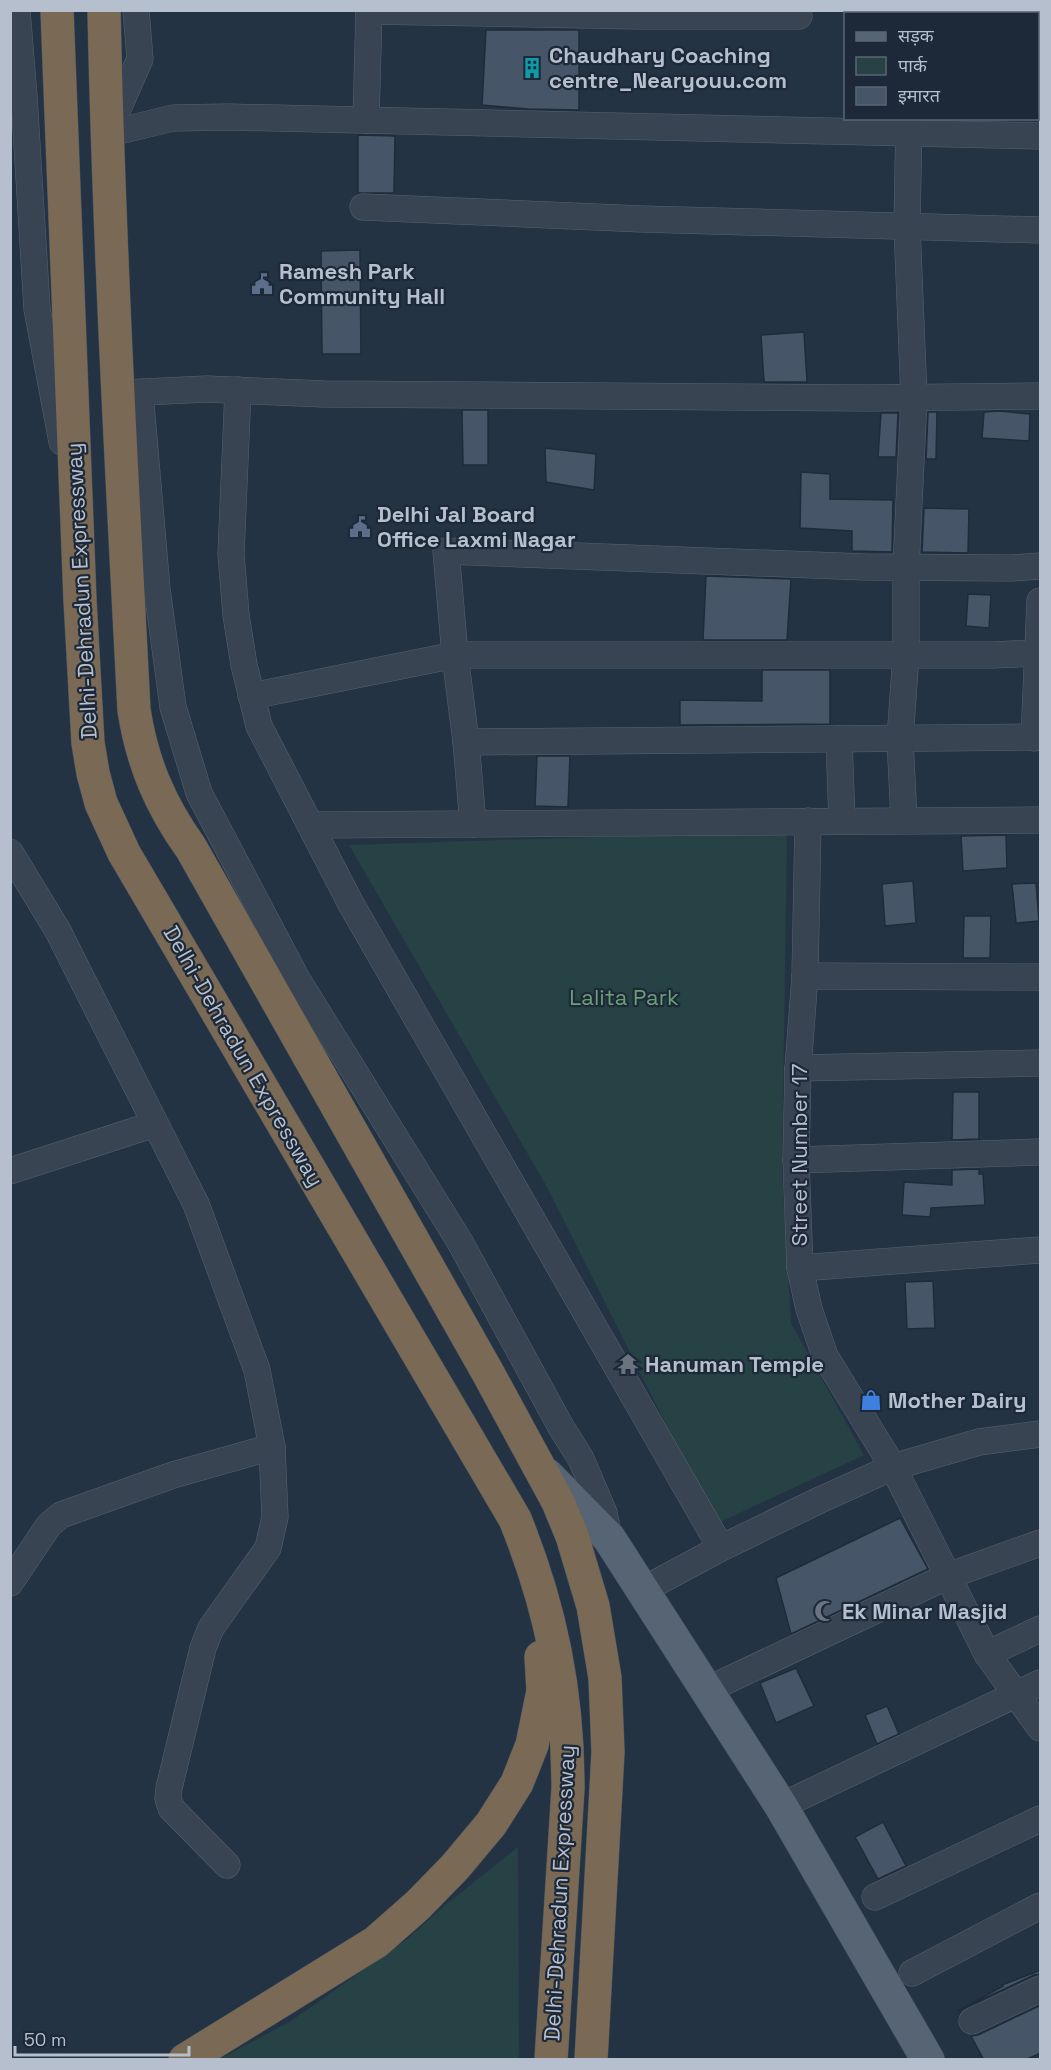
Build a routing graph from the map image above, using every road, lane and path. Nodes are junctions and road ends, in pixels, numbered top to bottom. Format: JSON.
{"nodes":[{"id":1,"x":16,"y":10,"type":"edge"},
{"id":2,"x":104,"y":10,"type":"edge"},
{"id":3,"x":136,"y":10,"type":"edge"},
{"id":4,"x":369,"y":11,"type":"edge"},
{"id":5,"x":57,"y":13,"type":"edge"},
{"id":6,"x":639,"y":13,"type":"edge"},
{"id":7,"x":799,"y":16,"type":"dead end"},
{"id":8,"x":366,"y":120,"type":"junction"},
{"id":9,"x":909,"y":126,"type":"edge"},
{"id":10,"x":972,"y":126,"type":"edge"},
{"id":11,"x":106,"y":134,"type":"junction"},
{"id":12,"x":1041,"y":136,"type":"edge"},
{"id":13,"x":363,"y":207,"type":"dead end"},
{"id":14,"x":907,"y":226,"type":"junction"},
{"id":15,"x":1041,"y":230,"type":"edge"},
{"id":16,"x":238,"y":390,"type":"junction"},
{"id":17,"x":129,"y":393,"type":"junction"},
{"id":18,"x":1041,"y":396,"type":"edge"},
{"id":19,"x":914,"y":398,"type":"junction"},
{"id":20,"x":77,"y":522,"type":"junction"},
{"id":21,"x":1041,"y":566,"type":"edge"},
{"id":22,"x":906,"y":567,"type":"junction"},
{"id":23,"x":1041,"y":601,"type":"edge"},
{"id":24,"x":1038,"y":653,"type":"junction"},
{"id":25,"x":454,"y":655,"type":"junction"},
{"id":26,"x":906,"y":655,"type":"junction"},
{"id":27,"x":251,"y":696,"type":"junction"},
{"id":28,"x":1037,"y":737,"type":"edge"},
{"id":29,"x":839,"y":739,"type":"junction"},
{"id":30,"x":900,"y":739,"type":"junction"},
{"id":31,"x":466,"y":742,"type":"junction"},
{"id":32,"x":904,"y":820,"type":"junction"},
{"id":33,"x":1041,"y":820,"type":"edge"},
{"id":34,"x":808,"y":821,"type":"junction"},
{"id":35,"x":842,"y":821,"type":"junction"},
{"id":36,"x":473,"y":824,"type":"junction"},
{"id":37,"x":310,"y":825,"type":"junction"},
{"id":38,"x":10,"y":852,"type":"edge"},
{"id":39,"x":805,"y":976,"type":"junction"},
{"id":40,"x":1041,"y":977,"type":"edge"},
{"id":41,"x":1041,"y":1063,"type":"edge"},
{"id":42,"x":798,"y":1068,"type":"junction"},
{"id":43,"x":155,"y":1124,"type":"junction"},
{"id":44,"x":1041,"y":1152,"type":"edge"},
{"id":45,"x":796,"y":1160,"type":"junction"},
{"id":46,"x":10,"y":1171,"type":"edge"},
{"id":47,"x":1041,"y":1250,"type":"edge"},
{"id":48,"x":800,"y":1268,"type":"junction"},
{"id":49,"x":1041,"y":1434,"type":"edge"},
{"id":50,"x":272,"y":1447,"type":"junction"},
{"id":51,"x":893,"y":1467,"type":"junction"},
{"id":52,"x":541,"y":1470,"type":"junction"},
{"id":53,"x":514,"y":1519,"type":"junction"},
{"id":54,"x":609,"y":1538,"type":"junction"},
{"id":55,"x":1041,"y":1543,"type":"edge"},
{"id":56,"x":721,"y":1548,"type":"junction"},
{"id":57,"x":948,"y":1576,"type":"junction"},
{"id":58,"x":10,"y":1583,"type":"edge"},
{"id":59,"x":641,"y":1591,"type":"junction"},
{"id":60,"x":1041,"y":1629,"type":"edge"},
{"id":61,"x":987,"y":1654,"type":"junction"},
{"id":62,"x":1041,"y":1683,"type":"edge"},
{"id":63,"x":707,"y":1690,"type":"junction"},
{"id":64,"x":1016,"y":1693,"type":"junction"},
{"id":65,"x":1041,"y":1728,"type":"edge"},
{"id":66,"x":781,"y":1806,"type":"junction"},
{"id":67,"x":1041,"y":1819,"type":"edge"},
{"id":68,"x":227,"y":1865,"type":"dead end"},
{"id":69,"x":875,"y":1897,"type":"dead end"},
{"id":70,"x":1041,"y":1906,"type":"edge"},
{"id":71,"x":912,"y":1973,"type":"dead end"},
{"id":72,"x":1041,"y":1989,"type":"edge"},
{"id":73,"x":972,"y":2021,"type":"dead end"},
{"id":74,"x":185,"y":2060,"type":"edge"},
{"id":75,"x":551,"y":2060,"type":"edge"},
{"id":76,"x":591,"y":2060,"type":"edge"},
{"id":77,"x":928,"y":2060,"type":"edge"}],
"edges":[{"from":1,"to":20,"type":"street"},
{"from":2,"to":11,"type":"highway","name":"Delhi-Dehradun Expressway"},
{"from":3,"to":11,"type":"street"},
{"from":4,"to":6,"type":"street"},
{"from":4,"to":8,"type":"street"},
{"from":5,"to":20,"type":"highway","name":"Delhi-Dehradun Expressway"},
{"from":6,"to":7,"type":"street"},
{"from":8,"to":9,"type":"street"},
{"from":8,"to":11,"type":"street"},
{"from":9,"to":10,"type":"street"},
{"from":9,"to":14,"type":"street"},
{"from":10,"to":12,"type":"street"},
{"from":11,"to":17,"type":"highway","name":"Delhi-Dehradun Expressway"},
{"from":13,"to":14,"type":"street"},
{"from":14,"to":15,"type":"street"},
{"from":14,"to":19,"type":"street"},
{"from":16,"to":17,"type":"street"},
{"from":16,"to":19,"type":"street"},
{"from":16,"to":27,"type":"street"},
{"from":17,"to":52,"type":"highway","name":"Delhi-Dehradun Expressway"},
{"from":17,"to":54,"type":"street"},
{"from":18,"to":19,"type":"street"},
{"from":19,"to":22,"type":"street"},
{"from":20,"to":53,"type":"highway","name":"Delhi-Dehradun Expressway"},
{"from":21,"to":22,"type":"street"},
{"from":22,"to":25,"type":"street"},
{"from":22,"to":26,"type":"street"},
{"from":23,"to":24,"type":"street"},
{"from":24,"to":26,"type":"street"},
{"from":24,"to":28,"type":"street"},
{"from":25,"to":26,"type":"street"},
{"from":25,"to":27,"type":"street"},
{"from":25,"to":31,"type":"street"},
{"from":26,"to":30,"type":"street"},
{"from":27,"to":37,"type":"street"},
{"from":28,"to":30,"type":"street"},
{"from":29,"to":30,"type":"street"},
{"from":29,"to":31,"type":"street"},
{"from":29,"to":35,"type":"street"},
{"from":30,"to":32,"type":"street"},
{"from":31,"to":36,"type":"street"},
{"from":32,"to":33,"type":"street"},
{"from":32,"to":35,"type":"street"},
{"from":34,"to":35,"type":"street"},
{"from":34,"to":36,"type":"street"},
{"from":34,"to":39,"type":"street","name":"Street Number 17"},
{"from":36,"to":37,"type":"street"},
{"from":37,"to":56,"type":"street"},
{"from":38,"to":43,"type":"street"},
{"from":39,"to":40,"type":"street"},
{"from":39,"to":42,"type":"street","name":"Street Number 17"},
{"from":41,"to":42,"type":"street"},
{"from":42,"to":45,"type":"street","name":"Street Number 17"},
{"from":43,"to":46,"type":"street"},
{"from":43,"to":50,"type":"street"},
{"from":44,"to":45,"type":"street"},
{"from":45,"to":48,"type":"street","name":"Street Number 17"},
{"from":47,"to":48,"type":"street"},
{"from":48,"to":51,"type":"street","name":"Street Number 17"},
{"from":49,"to":51,"type":"street"},
{"from":50,"to":58,"type":"street"},
{"from":50,"to":68,"type":"street"},
{"from":51,"to":56,"type":"street"},
{"from":51,"to":57,"type":"street","name":"Street Number 17"},
{"from":52,"to":54,"type":"main road"},
{"from":52,"to":76,"type":"highway","name":"Delhi-Dehradun Expressway"},
{"from":53,"to":74,"type":"highway"},
{"from":53,"to":75,"type":"highway","name":"Delhi-Dehradun Expressway"},
{"from":54,"to":59,"type":"main road"},
{"from":55,"to":57,"type":"street"},
{"from":56,"to":59,"type":"street"},
{"from":57,"to":61,"type":"street","name":"Street Number 17"},
{"from":57,"to":63,"type":"street"},
{"from":59,"to":63,"type":"main road"},
{"from":60,"to":61,"type":"street"},
{"from":61,"to":64,"type":"street","name":"Street Number 17"},
{"from":62,"to":64,"type":"street"},
{"from":63,"to":66,"type":"main road"},
{"from":64,"to":65,"type":"street","name":"Street Number 17"},
{"from":64,"to":66,"type":"street"},
{"from":66,"to":77,"type":"main road"},
{"from":67,"to":69,"type":"street"},
{"from":70,"to":71,"type":"street"},
{"from":72,"to":73,"type":"street"}]}
